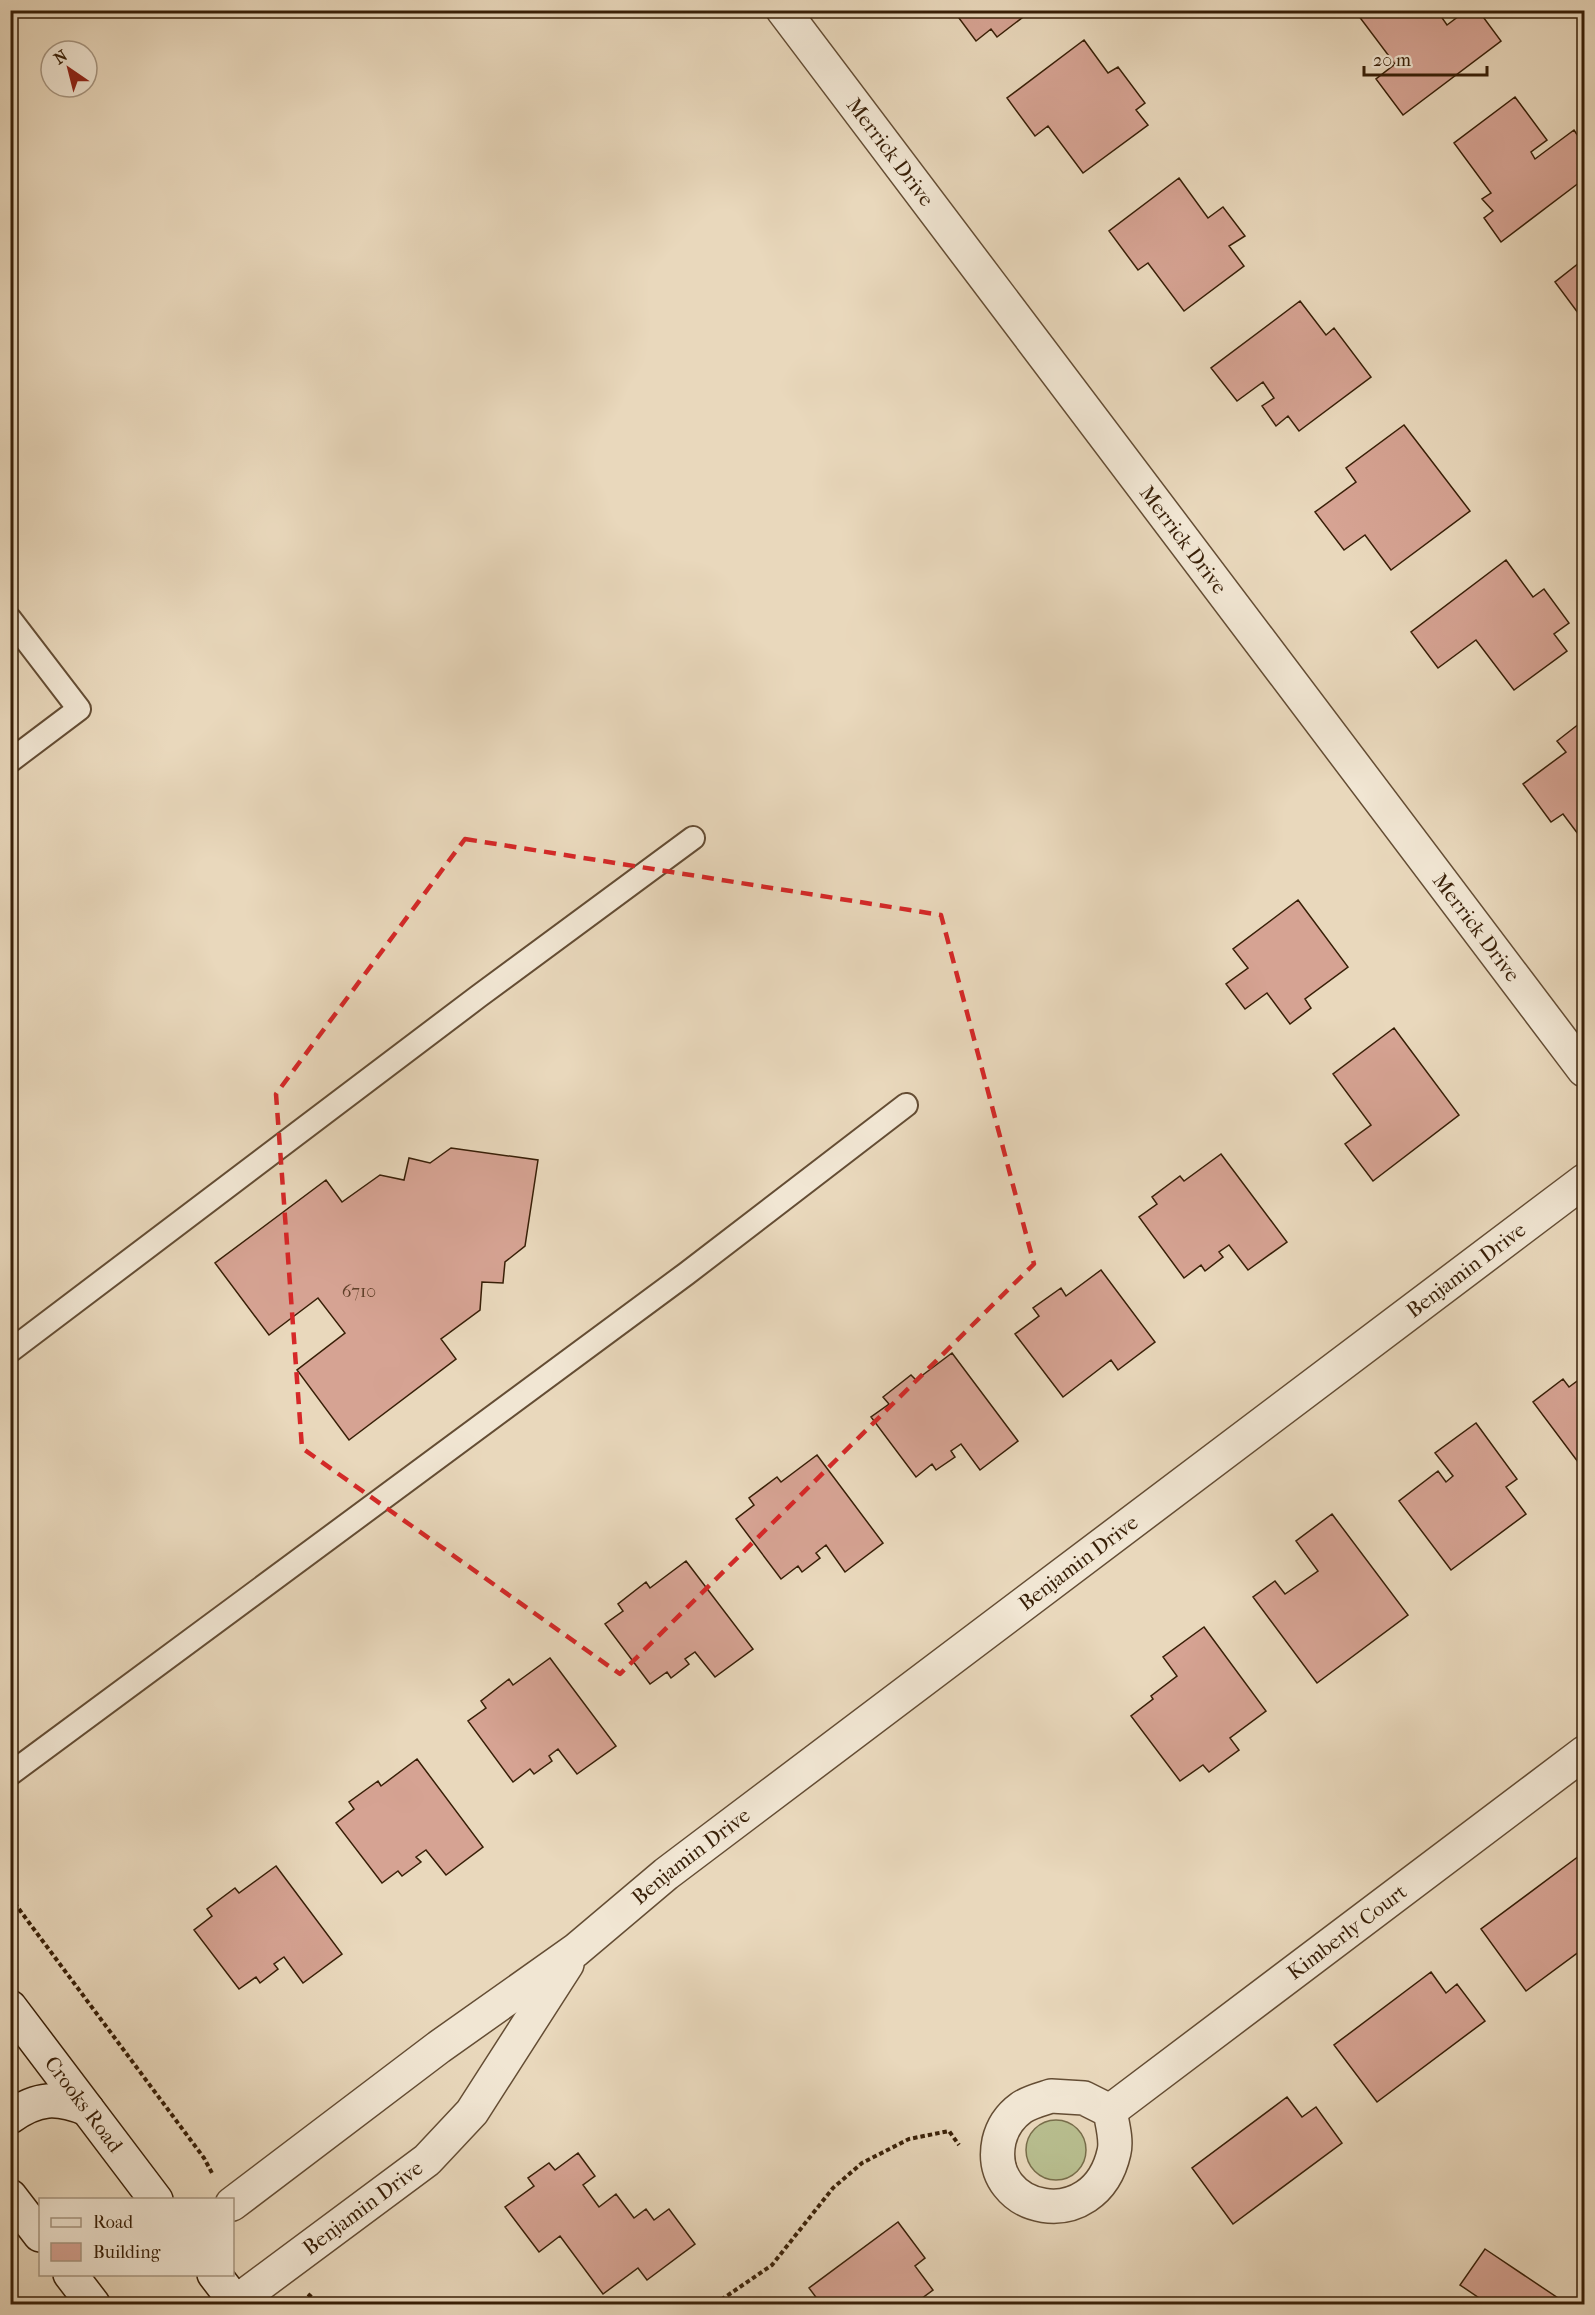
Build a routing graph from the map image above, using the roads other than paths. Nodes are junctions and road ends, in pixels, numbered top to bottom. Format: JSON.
{"nodes":[{"id":1,"x":783,"y":10,"type":"edge"},
{"id":2,"x":10,"y":618,"type":"edge"},
{"id":3,"x":10,"y":761,"type":"edge"},
{"id":4,"x":693,"y":838,"type":"dead end"},
{"id":5,"x":1584,"y":1070,"type":"edge"},
{"id":6,"x":906,"y":1105,"type":"dead end"},
{"id":7,"x":1584,"y":1181,"type":"edge"},
{"id":8,"x":10,"y":1351,"type":"edge"},
{"id":9,"x":1584,"y":1752,"type":"edge"},
{"id":10,"x":10,"y":1774,"type":"edge"},
{"id":11,"x":576,"y":1950,"type":"junction"},
{"id":12,"x":10,"y":2007,"type":"edge"},
{"id":13,"x":87,"y":2109,"type":"junction"},
{"id":14,"x":1110,"y":2111,"type":"dead end"},
{"id":15,"x":10,"y":2117,"type":"edge"},
{"id":16,"x":10,"y":2196,"type":"edge"},
{"id":17,"x":155,"y":2198,"type":"edge"},
{"id":18,"x":234,"y":2202,"type":"edge"},
{"id":19,"x":39,"y":2234,"type":"edge"},
{"id":20,"x":72,"y":2276,"type":"edge"},
{"id":21,"x":216,"y":2276,"type":"edge"},
{"id":22,"x":237,"y":2303,"type":"edge"},
{"id":23,"x":93,"y":2304,"type":"edge"}],
"edges":[{"from":1,"to":5,"type":"street","name":"Merrick Drive"},
{"from":2,"to":3,"type":"lane"},
{"from":4,"to":8,"type":"lane"},
{"from":6,"to":10,"type":"lane"},
{"from":7,"to":11,"type":"street","name":"Benjamin Drive"},
{"from":9,"to":14,"type":"street","name":"Kimberly Court"},
{"from":11,"to":18,"type":"street","name":"Benjamin Drive"},
{"from":11,"to":22,"type":"street","name":"Benjamin Drive"},
{"from":12,"to":13,"type":"street","name":"Crooks Road"},
{"from":13,"to":15,"type":"street"},
{"from":13,"to":17,"type":"street","name":"Crooks Road"},
{"from":16,"to":19,"type":"street"},
{"from":20,"to":23,"type":"street"},
{"from":21,"to":22,"type":"street"}]}
